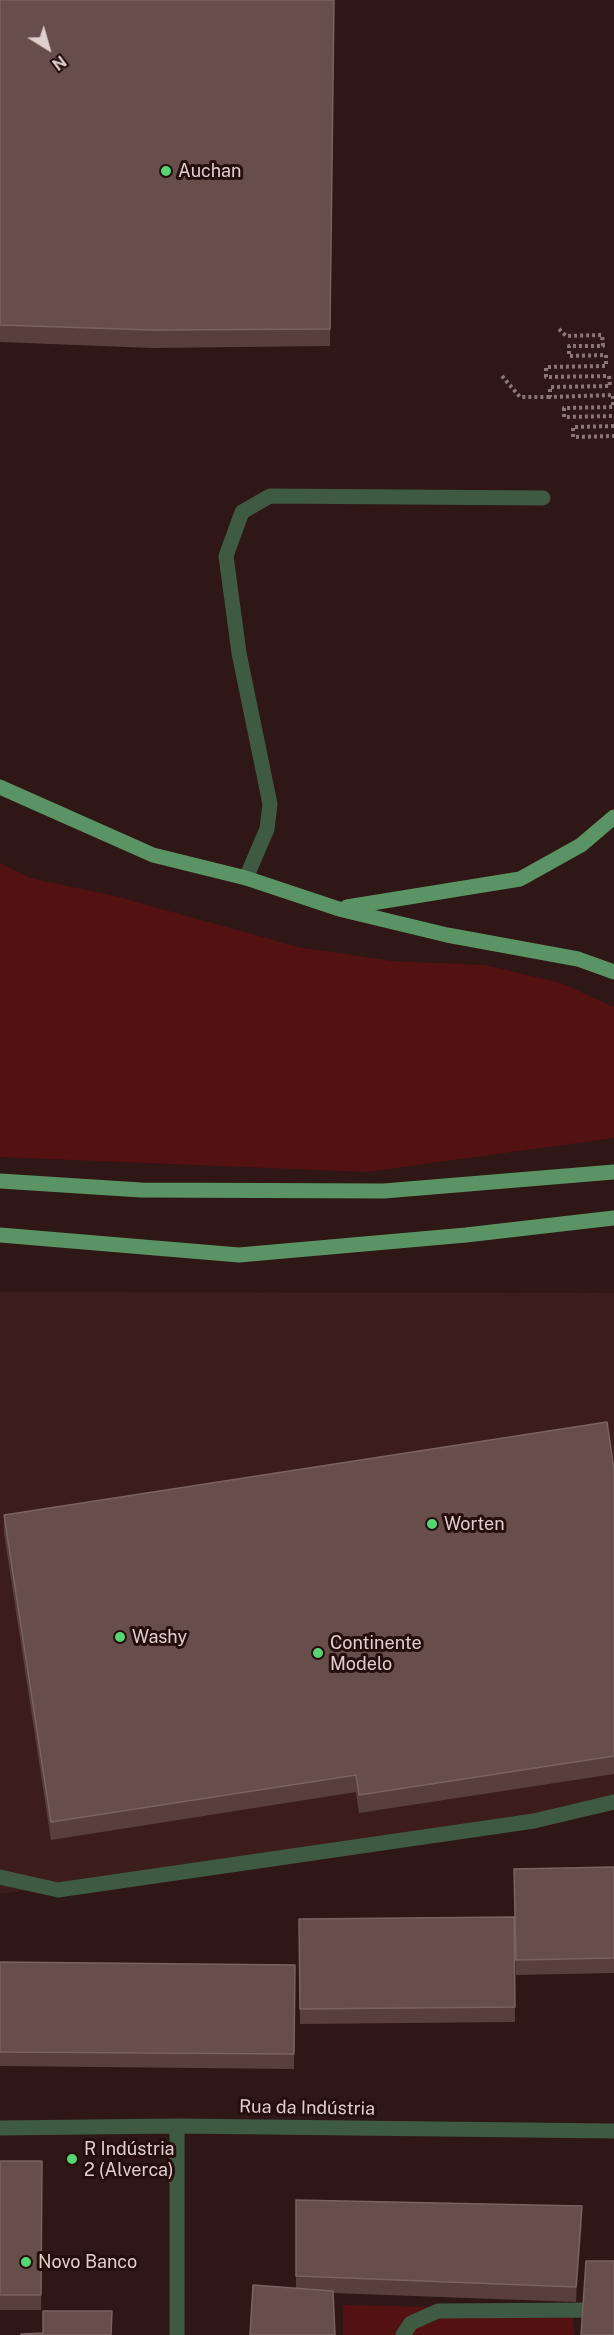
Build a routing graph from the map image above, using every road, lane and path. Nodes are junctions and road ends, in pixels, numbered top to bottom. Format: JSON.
{"nodes":[{"id":1,"x":559,"y":328,"type":"dead end"},
{"id":2,"x":502,"y":376,"type":"dead end"},
{"id":3,"x":550,"y":397,"type":"junction"},
{"id":4,"x":614,"y":416,"type":"edge"},
{"id":5,"x":614,"y":426,"type":"edge"},
{"id":6,"x":614,"y":436,"type":"edge"},
{"id":7,"x":543,"y":498,"type":"dead end"},
{"id":8,"x":0,"y":787,"type":"edge"},
{"id":9,"x":614,"y":817,"type":"edge"},
{"id":10,"x":246,"y":878,"type":"junction"},
{"id":11,"x":339,"y":909,"type":"junction"},
{"id":12,"x":614,"y":972,"type":"edge"},
{"id":13,"x":614,"y":1172,"type":"edge"},
{"id":14,"x":0,"y":1181,"type":"edge"},
{"id":15,"x":614,"y":1218,"type":"edge"},
{"id":16,"x":0,"y":1235,"type":"edge"},
{"id":17,"x":614,"y":1802,"type":"edge"},
{"id":18,"x":0,"y":1877,"type":"edge"},
{"id":19,"x":177,"y":2126,"type":"junction"},
{"id":20,"x":0,"y":2128,"type":"edge"},
{"id":21,"x":614,"y":2131,"type":"edge"},
{"id":22,"x":177,"y":2335,"type":"edge"},
{"id":23,"x":403,"y":2335,"type":"edge"},
{"id":24,"x":592,"y":2335,"type":"edge"}],
"edges":[{"from":1,"to":3,"type":"path"},
{"from":2,"to":3,"type":"path"},
{"from":3,"to":4,"type":"path"},
{"from":5,"to":6,"type":"path"},
{"from":7,"to":10,"type":"street"},
{"from":8,"to":10,"type":"main road"},
{"from":9,"to":11,"type":"main road"},
{"from":10,"to":11,"type":"main road"},
{"from":11,"to":12,"type":"main road"},
{"from":13,"to":14,"type":"main road"},
{"from":15,"to":16,"type":"main road"},
{"from":17,"to":18,"type":"street"},
{"from":19,"to":20,"type":"street","name":"Rua da Indústria"},
{"from":19,"to":21,"type":"street","name":"Rua da Indústria"},
{"from":19,"to":22,"type":"street"},
{"from":23,"to":24,"type":"street"}]}
